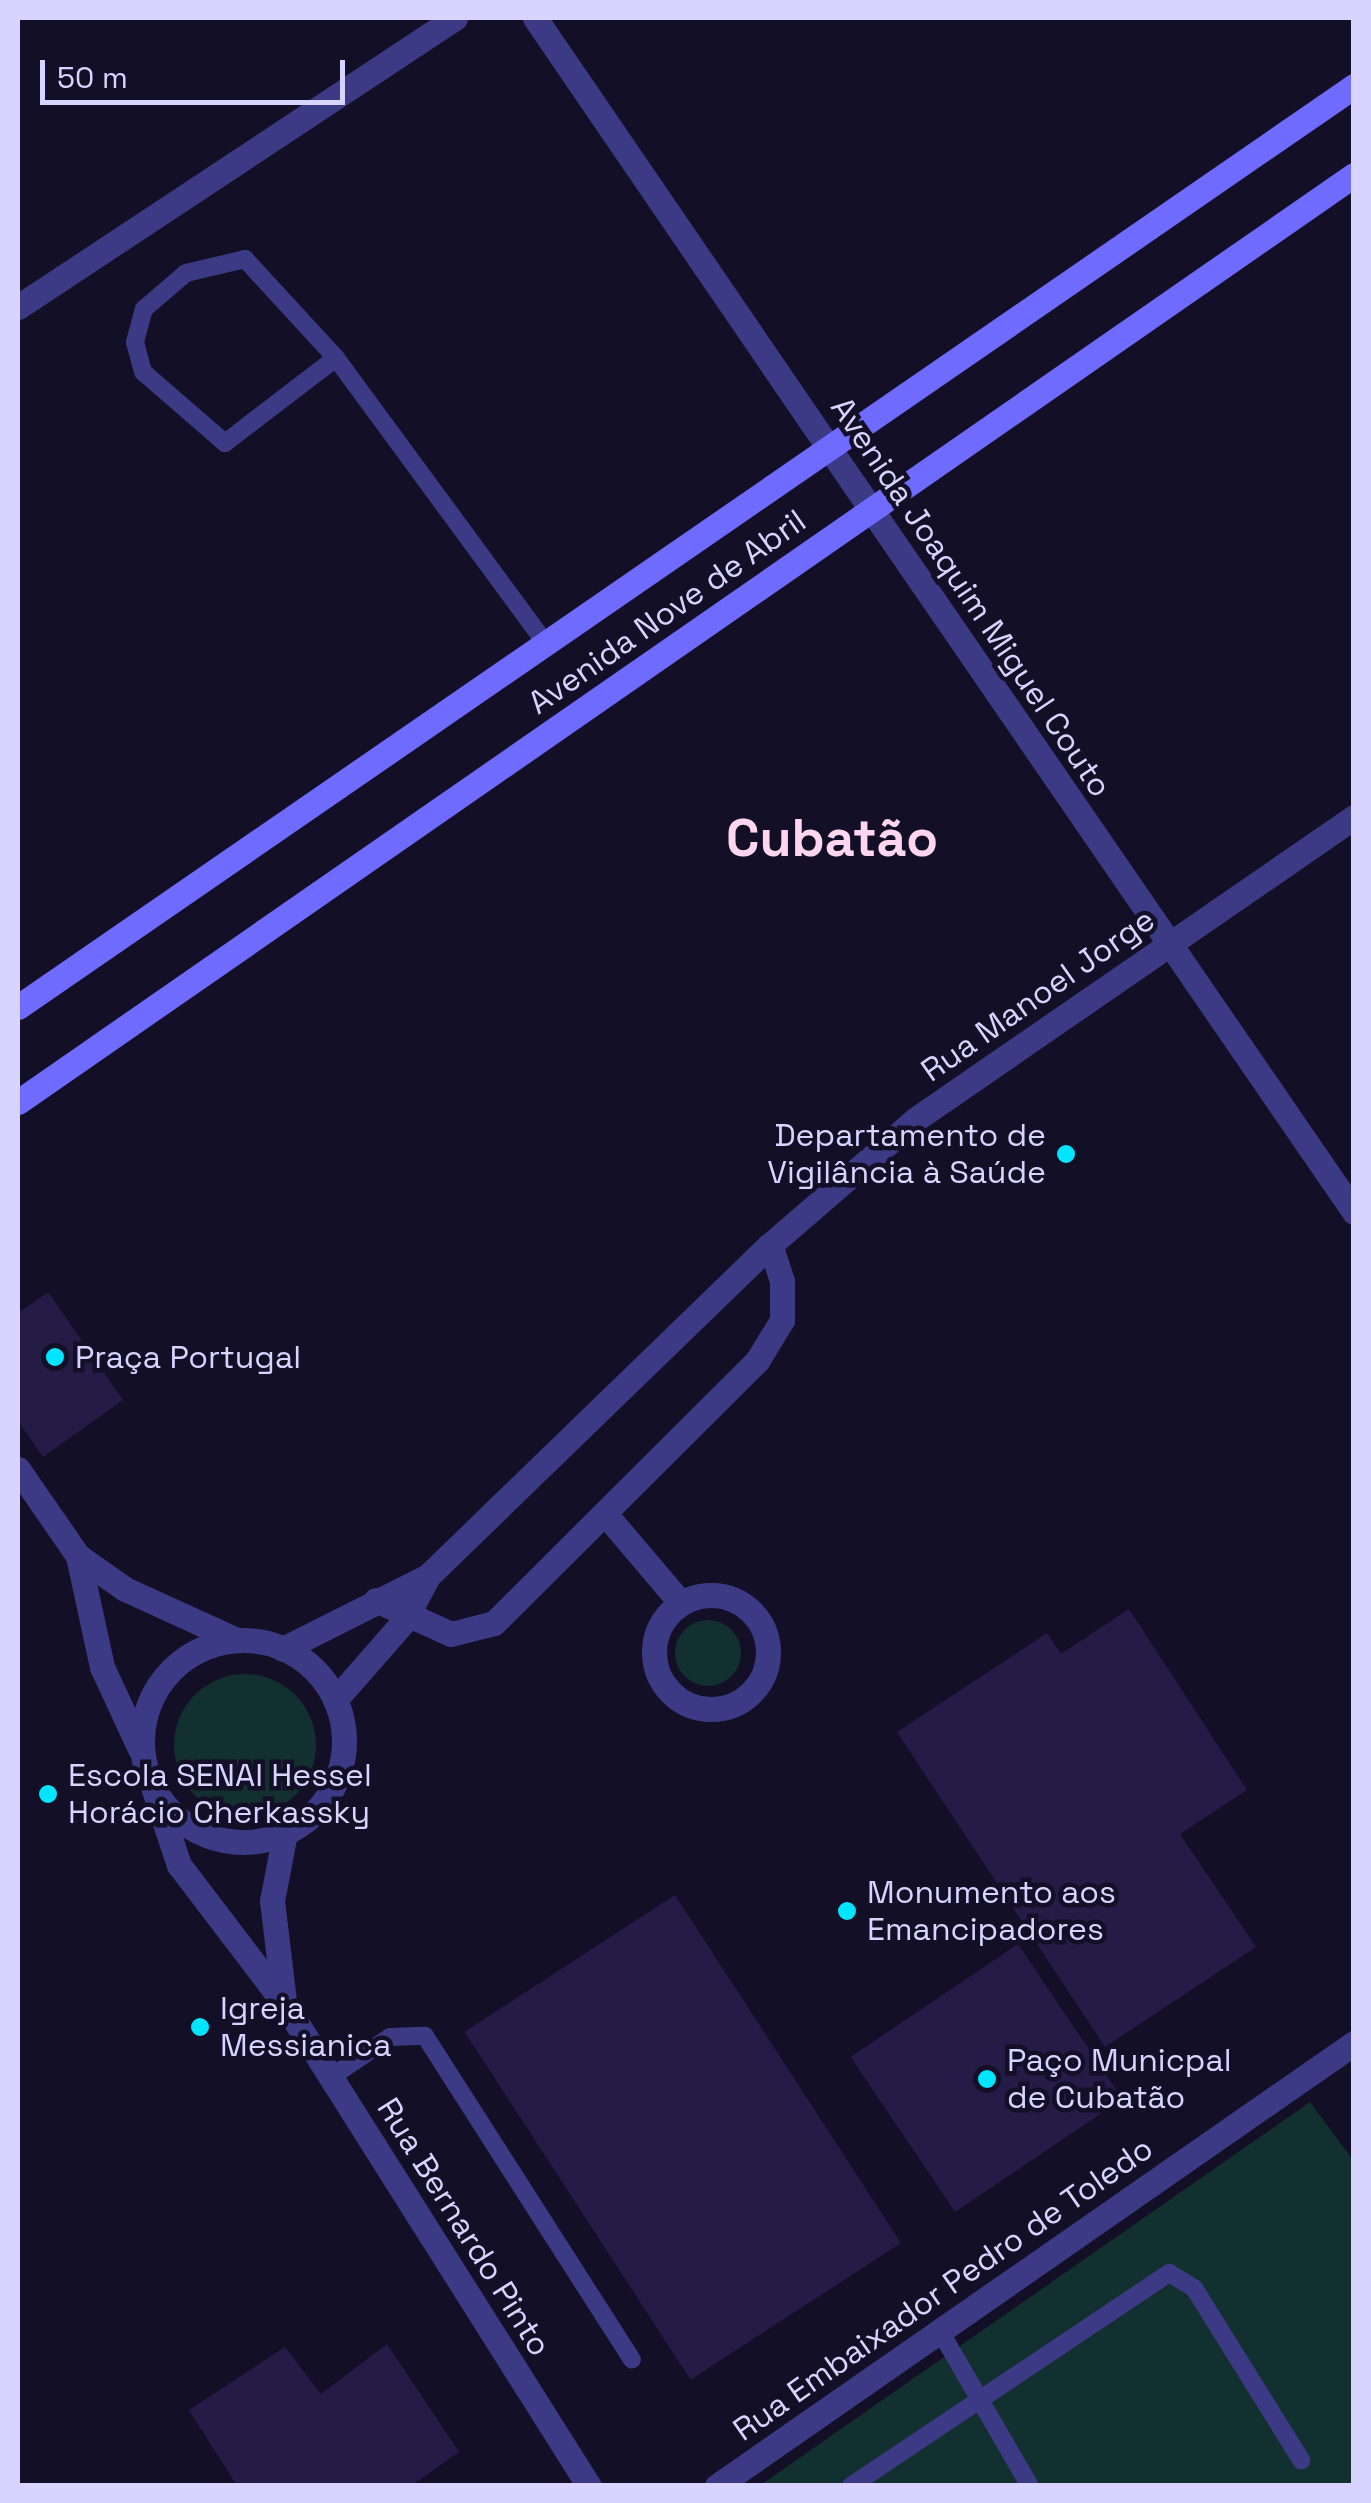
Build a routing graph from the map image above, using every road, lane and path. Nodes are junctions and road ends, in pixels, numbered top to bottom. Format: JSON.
{"nodes":[{"id":1,"x":455,"y":18,"type":"edge"},
{"id":2,"x":534,"y":18,"type":"edge"},
{"id":3,"x":1354,"y":86,"type":"edge"},
{"id":4,"x":1354,"y":175,"type":"edge"},
{"id":5,"x":18,"y":307,"type":"edge"},
{"id":6,"x":336,"y":358,"type":"junction"},
{"id":7,"x":829,"y":448,"type":"junction"},
{"id":8,"x":872,"y":510,"type":"junction"},
{"id":9,"x":546,"y":644,"type":"junction"},
{"id":10,"x":1354,"y":817,"type":"edge"},
{"id":11,"x":1170,"y":944,"type":"junction"},
{"id":12,"x":18,"y":1007,"type":"edge"},
{"id":13,"x":18,"y":1102,"type":"edge"},
{"id":14,"x":1354,"y":1212,"type":"edge"},
{"id":15,"x":770,"y":1245,"type":"junction"},
{"id":16,"x":18,"y":1469,"type":"edge"},
{"id":17,"x":607,"y":1516,"type":"junction"},
{"id":18,"x":78,"y":1556,"type":"junction"},
{"id":19,"x":428,"y":1576,"type":"junction"},
{"id":20,"x":376,"y":1600,"type":"junction"},
{"id":21,"x":680,"y":1602,"type":"junction"},
{"id":22,"x":406,"y":1620,"type":"junction"},
{"id":23,"x":236,"y":1640,"type":"junction"},
{"id":24,"x":283,"y":1648,"type":"junction"},
{"id":25,"x":335,"y":1700,"type":"junction"},
{"id":26,"x":143,"y":1757,"type":"junction"},
{"id":27,"x":154,"y":1790,"type":"junction"},
{"id":28,"x":285,"y":1833,"type":"junction"},
{"id":29,"x":284,"y":2003,"type":"junction"},
{"id":30,"x":1354,"y":2043,"type":"edge"},
{"id":31,"x":331,"y":2077,"type":"junction"},
{"id":32,"x":940,"y":2330,"type":"junction"},
{"id":33,"x":632,"y":2360,"type":"dead end"},
{"id":34,"x":977,"y":2398,"type":"junction"},
{"id":35,"x":1301,"y":2460,"type":"dead end"},
{"id":36,"x":588,"y":2486,"type":"edge"},
{"id":37,"x":717,"y":2486,"type":"edge"},
{"id":38,"x":851,"y":2486,"type":"edge"},
{"id":39,"x":1030,"y":2486,"type":"edge"}],
"edges":[{"from":1,"to":5,"type":"street"},
{"from":2,"to":7,"type":"street","name":"Avenida Joaquim Miguel Couto"},
{"from":3,"to":7,"type":"main road","name":"Avenida Nove de Abril"},
{"from":4,"to":8,"type":"main road","name":"Avenida Nove de Abril"},
{"from":6,"to":6,"type":"lane"},
{"from":6,"to":9,"type":"lane"},
{"from":7,"to":8,"type":"street","name":"Avenida Joaquim Miguel Couto"},
{"from":7,"to":9,"type":"main road","name":"Avenida Nove de Abril"},
{"from":8,"to":11,"type":"street","name":"Avenida Joaquim Miguel Couto"},
{"from":8,"to":13,"type":"main road","name":"Avenida Nove de Abril"},
{"from":9,"to":12,"type":"main road","name":"Avenida Nove de Abril"},
{"from":10,"to":11,"type":"street","name":"Rua Manoel Jorge"},
{"from":11,"to":14,"type":"street","name":"Avenida Joaquim Miguel Couto"},
{"from":11,"to":15,"type":"street","name":"Rua Manoel Jorge"},
{"from":15,"to":17,"type":"street"},
{"from":15,"to":19,"type":"street","name":"Rua Manoel Jorge"},
{"from":16,"to":18,"type":"street"},
{"from":17,"to":21,"type":"street"},
{"from":17,"to":22,"type":"street"},
{"from":18,"to":23,"type":"street"},
{"from":18,"to":26,"type":"street"},
{"from":19,"to":20,"type":"street","name":"Rua Manoel Jorge"},
{"from":19,"to":22,"type":"street","name":"Rua Manoel Jorge"},
{"from":20,"to":22,"type":"street"},
{"from":20,"to":24,"type":"street","name":"Rua Manoel Jorge"},
{"from":21,"to":21,"type":"street"},
{"from":22,"to":25,"type":"street","name":"Rua Manoel Jorge"},
{"from":23,"to":24,"type":"street"},
{"from":23,"to":26,"type":"street"},
{"from":24,"to":25,"type":"street"},
{"from":25,"to":28,"type":"street"},
{"from":26,"to":27,"type":"street"},
{"from":27,"to":28,"type":"street"},
{"from":27,"to":29,"type":"street","name":"Rua Bernardo Pinto"},
{"from":28,"to":29,"type":"street","name":"Rua Bernardo Pinto"},
{"from":29,"to":31,"type":"street","name":"Rua Bernardo Pinto"},
{"from":30,"to":32,"type":"street","name":"Rua Embaixador Pedro de Toledo"},
{"from":31,"to":33,"type":"lane"},
{"from":31,"to":36,"type":"street","name":"Rua Bernardo Pinto"},
{"from":32,"to":34,"type":"lane"},
{"from":32,"to":37,"type":"street","name":"Rua Embaixador Pedro de Toledo"},
{"from":34,"to":35,"type":"lane"},
{"from":34,"to":38,"type":"lane"},
{"from":34,"to":39,"type":"lane"}]}
